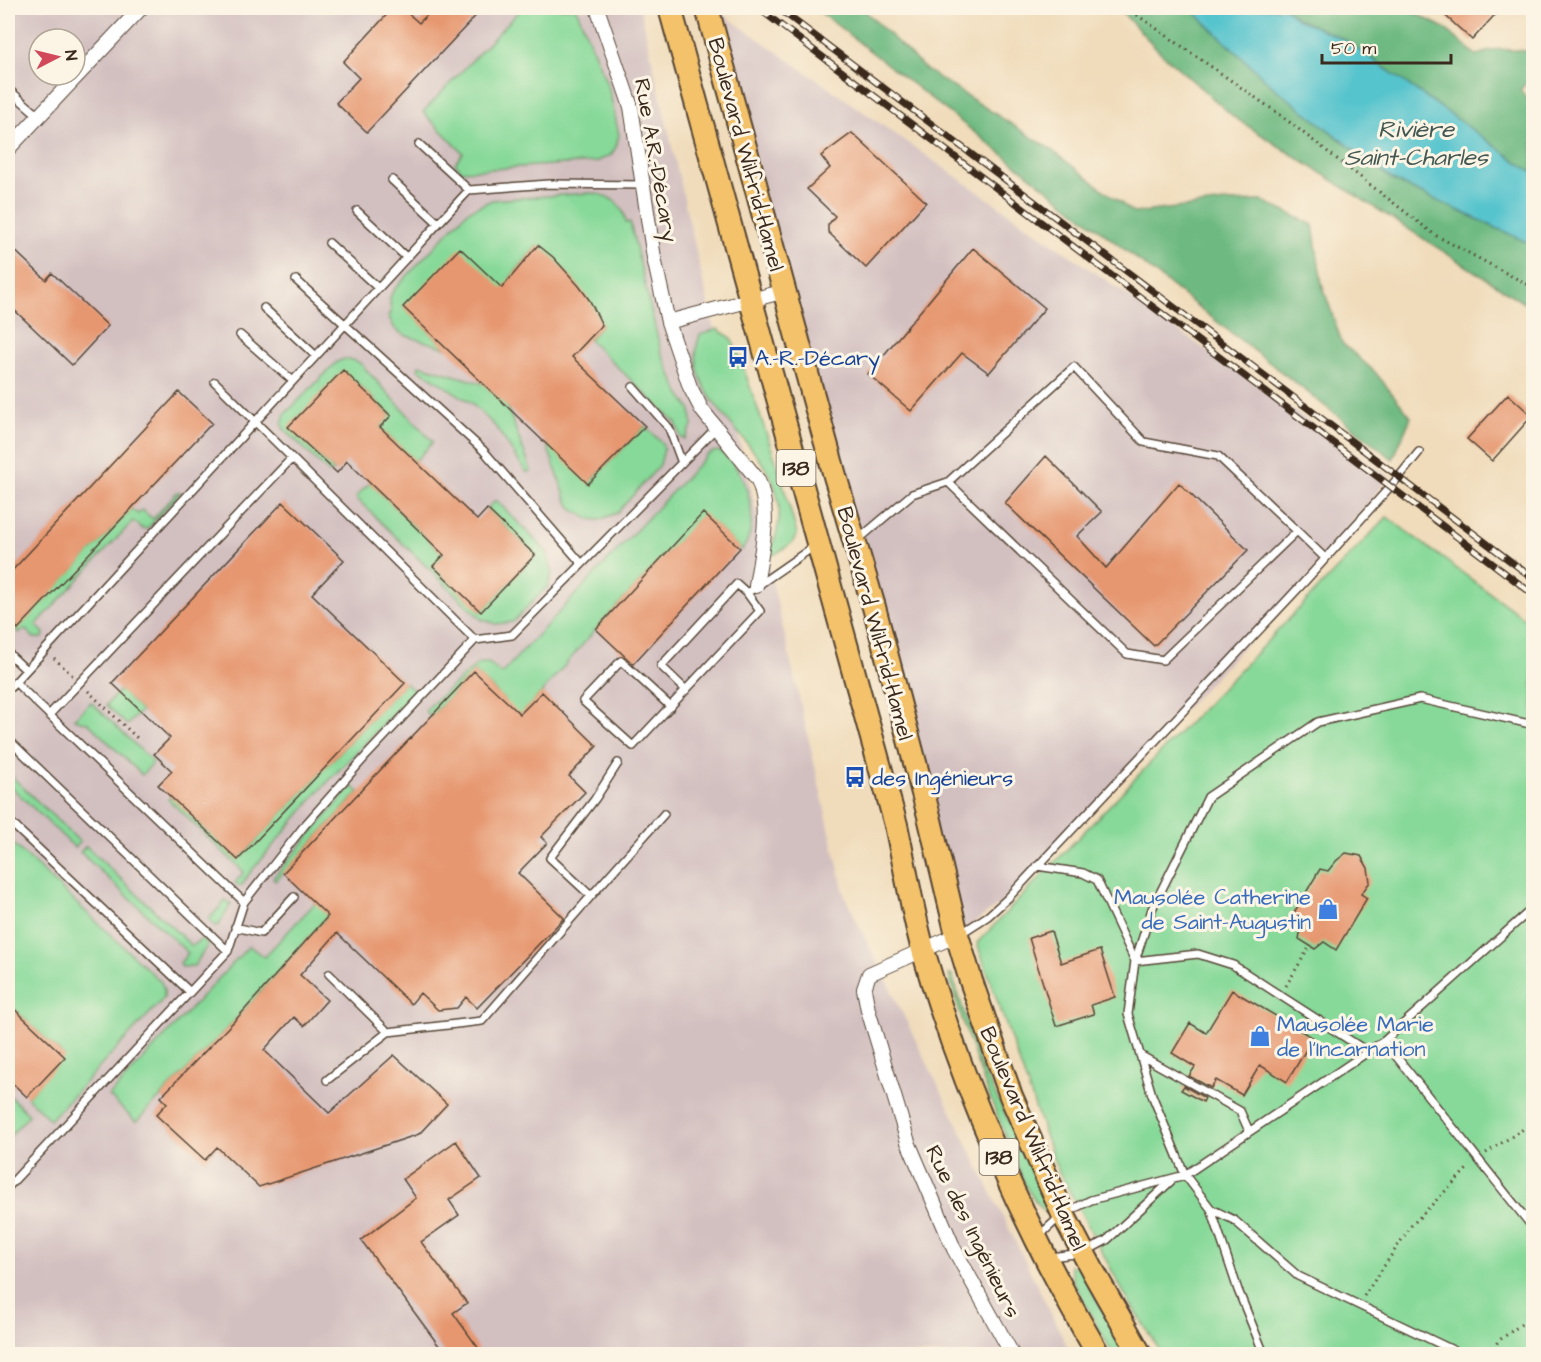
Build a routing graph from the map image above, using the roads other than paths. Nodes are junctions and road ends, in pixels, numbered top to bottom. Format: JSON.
{"nodes":[{"id":1,"x":141,"y":8,"type":"edge"},
{"id":2,"x":597,"y":8,"type":"edge"},
{"id":3,"x":670,"y":8,"type":"edge"},
{"id":4,"x":707,"y":8,"type":"edge"},
{"id":5,"x":8,"y":89,"type":"edge"},
{"id":6,"x":39,"y":116,"type":"junction"},
{"id":7,"x":419,"y":144,"type":"dead end"},
{"id":8,"x":8,"y":149,"type":"edge"},
{"id":9,"x":392,"y":180,"type":"dead end"},
{"id":10,"x":643,"y":185,"type":"junction"},
{"id":11,"x":469,"y":190,"type":"junction"},
{"id":12,"x":357,"y":211,"type":"dead end"},
{"id":13,"x":438,"y":224,"type":"junction"},
{"id":14,"x":329,"y":243,"type":"dead end"},
{"id":15,"x":406,"y":257,"type":"junction"},
{"id":16,"x":296,"y":280,"type":"dead end"},
{"id":17,"x":378,"y":288,"type":"junction"},
{"id":18,"x":785,"y":291,"type":"junction"},
{"id":19,"x":750,"y":300,"type":"junction"},
{"id":20,"x":264,"y":308,"type":"dead end"},
{"id":21,"x":668,"y":322,"type":"junction"},
{"id":22,"x":345,"y":324,"type":"junction"},
{"id":23,"x":240,"y":335,"type":"dead end"},
{"id":24,"x":316,"y":356,"type":"junction"},
{"id":25,"x":293,"y":381,"type":"junction"},
{"id":26,"x":215,"y":382,"type":"dead end"},
{"id":27,"x":633,"y":387,"type":"dead end"},
{"id":28,"x":256,"y":421,"type":"junction"},
{"id":29,"x":716,"y":428,"type":"junction"},
{"id":30,"x":1419,"y":452,"type":"dead end"},
{"id":31,"x":292,"y":458,"type":"junction"},
{"id":32,"x":682,"y":463,"type":"junction"},
{"id":33,"x":948,"y":482,"type":"junction"},
{"id":34,"x":1297,"y":531,"type":"junction"},
{"id":35,"x":818,"y":543,"type":"junction"},
{"id":36,"x":855,"y":543,"type":"junction"},
{"id":37,"x":1325,"y":558,"type":"junction"},
{"id":38,"x":582,"y":564,"type":"junction"},
{"id":39,"x":752,"y":590,"type":"junction"},
{"id":40,"x":475,"y":640,"type":"junction"},
{"id":41,"x":8,"y":652,"type":"edge"},
{"id":42,"x":26,"y":670,"type":"junction"},
{"id":43,"x":15,"y":682,"type":"junction"},
{"id":44,"x":8,"y":690,"type":"edge"},
{"id":45,"x":686,"y":690,"type":"junction"},
{"id":46,"x":671,"y":707,"type":"junction"},
{"id":47,"x":49,"y":715,"type":"junction"},
{"id":48,"x":1533,"y":724,"type":"edge"},
{"id":49,"x":8,"y":739,"type":"edge"},
{"id":50,"x":618,"y":763,"type":"dead end"},
{"id":51,"x":664,"y":814,"type":"dead end"},
{"id":52,"x":8,"y":820,"type":"edge"},
{"id":53,"x":1038,"y":866,"type":"junction"},
{"id":54,"x":591,"y":896,"type":"junction"},
{"id":55,"x":294,"y":897,"type":"dead end"},
{"id":56,"x":244,"y":902,"type":"junction"},
{"id":57,"x":1532,"y":911,"type":"edge"},
{"id":58,"x":236,"y":927,"type":"junction"},
{"id":59,"x":957,"y":935,"type":"junction"},
{"id":60,"x":924,"y":950,"type":"junction"},
{"id":61,"x":228,"y":951,"type":"junction"},
{"id":62,"x":1135,"y":961,"type":"junction"},
{"id":63,"x":329,"y":974,"type":"dead end"},
{"id":64,"x":190,"y":992,"type":"junction"},
{"id":65,"x":388,"y":1032,"type":"junction"},
{"id":66,"x":1384,"y":1041,"type":"junction"},
{"id":67,"x":1368,"y":1052,"type":"junction"},
{"id":68,"x":1140,"y":1054,"type":"junction"},
{"id":69,"x":327,"y":1080,"type":"dead end"},
{"id":70,"x":1250,"y":1131,"type":"junction"},
{"id":71,"x":1185,"y":1174,"type":"junction"},
{"id":72,"x":1173,"y":1179,"type":"junction"},
{"id":73,"x":8,"y":1187,"type":"edge"},
{"id":74,"x":1211,"y":1209,"type":"junction"},
{"id":75,"x":1064,"y":1214,"type":"junction"},
{"id":76,"x":1533,"y":1229,"type":"edge"},
{"id":77,"x":1041,"y":1248,"type":"junction"},
{"id":78,"x":1083,"y":1253,"type":"junction"},
{"id":79,"x":1012,"y":1354,"type":"edge"},
{"id":80,"x":1098,"y":1354,"type":"edge"},
{"id":81,"x":1140,"y":1354,"type":"edge"},
{"id":82,"x":1264,"y":1354,"type":"edge"},
{"id":83,"x":1461,"y":1354,"type":"edge"}],
"edges":[{"from":1,"to":6,"type":"street"},
{"from":2,"to":10,"type":"street","name":"Rue A.R.-Décary"},
{"from":3,"to":19,"type":"main road","name":"Boulevard Wilfrid-Hamel","number":"138"},
{"from":4,"to":18,"type":"main road","name":"Boulevard Wilfrid-Hamel","number":"138"},
{"from":5,"to":6,"type":"lane"},
{"from":6,"to":8,"type":"street"},
{"from":7,"to":11,"type":"lane"},
{"from":9,"to":13,"type":"lane"},
{"from":10,"to":11,"type":"lane"},
{"from":10,"to":21,"type":"street","name":"Rue A.R.-Décary"},
{"from":11,"to":13,"type":"lane"},
{"from":12,"to":15,"type":"lane"},
{"from":13,"to":15,"type":"lane"},
{"from":14,"to":17,"type":"lane"},
{"from":15,"to":17,"type":"lane"},
{"from":16,"to":22,"type":"lane"},
{"from":17,"to":22,"type":"lane"},
{"from":18,"to":19,"type":"street"},
{"from":18,"to":36,"type":"main road","name":"Boulevard Wilfrid-Hamel","number":"138"},
{"from":19,"to":21,"type":"street"},
{"from":19,"to":35,"type":"main road","name":"Boulevard Wilfrid-Hamel","number":"138"},
{"from":20,"to":24,"type":"lane"},
{"from":21,"to":29,"type":"street","name":"Rue A.R.-Décary"},
{"from":22,"to":24,"type":"lane"},
{"from":22,"to":38,"type":"lane"},
{"from":23,"to":25,"type":"lane"},
{"from":24,"to":25,"type":"lane"},
{"from":25,"to":28,"type":"lane"},
{"from":26,"to":28,"type":"lane"},
{"from":27,"to":32,"type":"lane"},
{"from":28,"to":31,"type":"lane"},
{"from":28,"to":42,"type":"lane"},
{"from":29,"to":32,"type":"lane"},
{"from":29,"to":39,"type":"street","name":"Rue A.R.-Décary"},
{"from":30,"to":37,"type":"lane"},
{"from":31,"to":40,"type":"lane"},
{"from":31,"to":47,"type":"lane"},
{"from":32,"to":38,"type":"lane"},
{"from":33,"to":34,"type":"lane"},
{"from":33,"to":34,"type":"lane"},
{"from":33,"to":36,"type":"lane"},
{"from":34,"to":37,"type":"lane"},
{"from":35,"to":39,"type":"lane"},
{"from":35,"to":60,"type":"main road","name":"Boulevard Wilfrid-Hamel","number":"138"},
{"from":36,"to":59,"type":"main road","name":"Boulevard Wilfrid-Hamel","number":"138"},
{"from":37,"to":53,"type":"lane"},
{"from":38,"to":40,"type":"lane"},
{"from":39,"to":45,"type":"lane"},
{"from":39,"to":45,"type":"lane"},
{"from":40,"to":56,"type":"lane"},
{"from":41,"to":42,"type":"lane"},
{"from":42,"to":43,"type":"lane"},
{"from":43,"to":44,"type":"lane"},
{"from":43,"to":47,"type":"lane"},
{"from":45,"to":46,"type":"lane"},
{"from":46,"to":46,"type":"lane"},
{"from":47,"to":56,"type":"lane"},
{"from":48,"to":62,"type":"lane"},
{"from":49,"to":61,"type":"lane"},
{"from":50,"to":54,"type":"lane"},
{"from":51,"to":54,"type":"lane"},
{"from":52,"to":64,"type":"lane"},
{"from":53,"to":59,"type":"lane"},
{"from":53,"to":62,"type":"lane"},
{"from":54,"to":65,"type":"lane"},
{"from":55,"to":58,"type":"lane"},
{"from":56,"to":58,"type":"lane"},
{"from":57,"to":66,"type":"lane"},
{"from":58,"to":61,"type":"lane"},
{"from":59,"to":60,"type":"street","name":"Rue des Ingénieurs"},
{"from":59,"to":75,"type":"main road","name":"Boulevard Wilfrid-Hamel","number":"138"},
{"from":60,"to":77,"type":"main road","name":"Boulevard Wilfrid-Hamel","number":"138"},
{"from":60,"to":79,"type":"street","name":"Rue des Ingénieurs"},
{"from":61,"to":64,"type":"lane"},
{"from":62,"to":67,"type":"lane"},
{"from":62,"to":68,"type":"lane"},
{"from":63,"to":65,"type":"lane"},
{"from":64,"to":73,"type":"lane"},
{"from":65,"to":69,"type":"lane"},
{"from":66,"to":67,"type":"lane"},
{"from":66,"to":76,"type":"lane"},
{"from":67,"to":70,"type":"lane"},
{"from":68,"to":70,"type":"lane"},
{"from":68,"to":71,"type":"lane"},
{"from":70,"to":71,"type":"lane"},
{"from":71,"to":72,"type":"lane"},
{"from":71,"to":74,"type":"lane"},
{"from":72,"to":75,"type":"lane"},
{"from":72,"to":78,"type":"lane"},
{"from":74,"to":82,"type":"lane"},
{"from":74,"to":83,"type":"lane"},
{"from":75,"to":77,"type":"lane"},
{"from":75,"to":78,"type":"main road","name":"Boulevard Wilfrid-Hamel","number":"138"},
{"from":77,"to":78,"type":"lane"},
{"from":77,"to":80,"type":"main road","name":"Boulevard Wilfrid-Hamel","number":"138"},
{"from":78,"to":81,"type":"main road","name":"Boulevard Wilfrid-Hamel","number":"138"}]}
